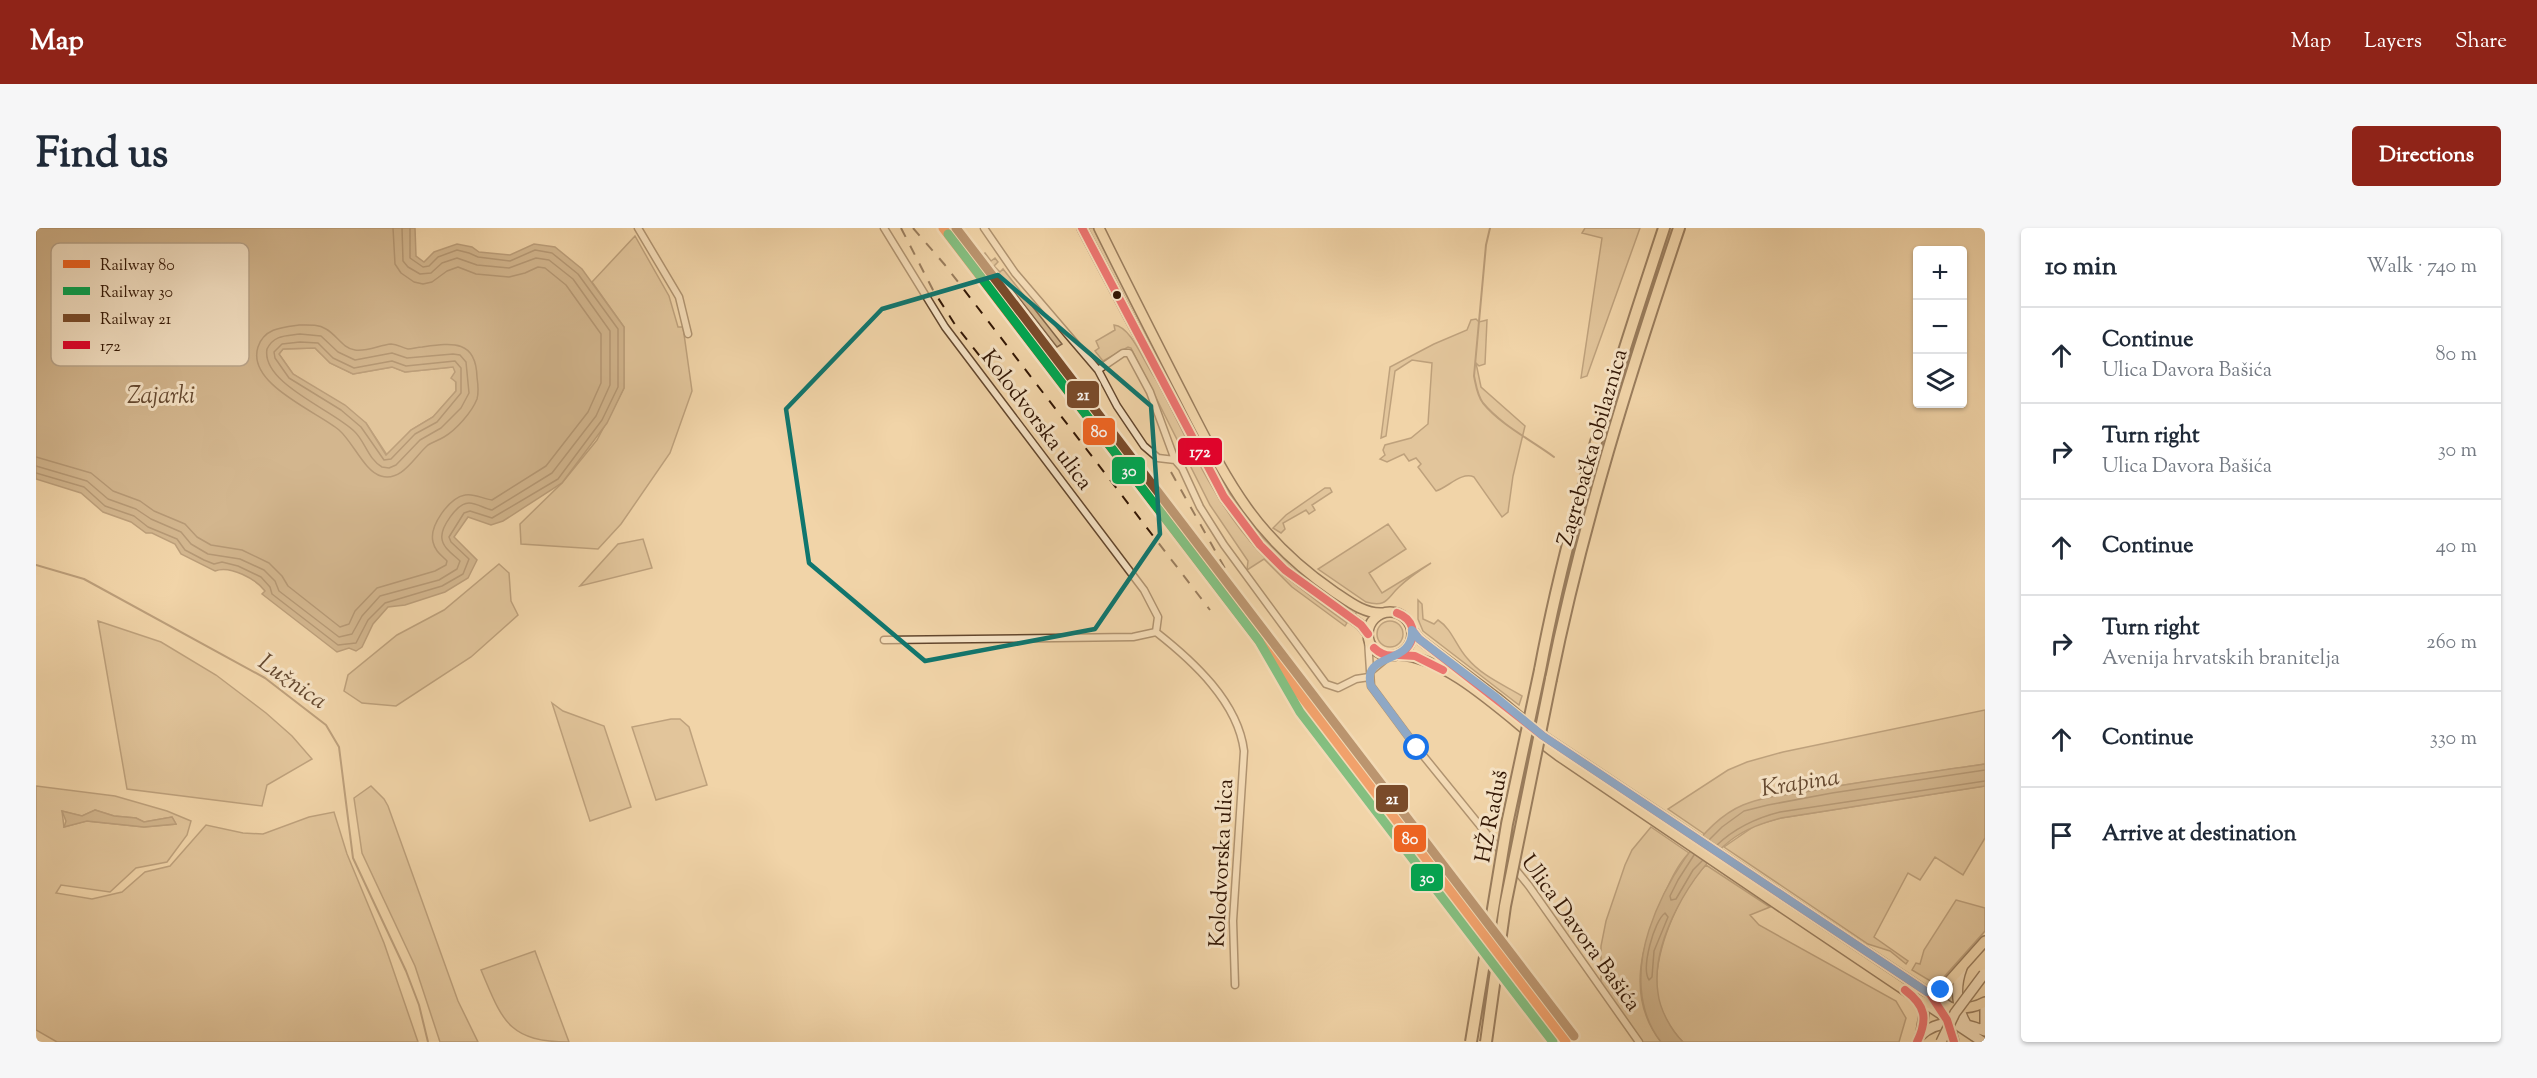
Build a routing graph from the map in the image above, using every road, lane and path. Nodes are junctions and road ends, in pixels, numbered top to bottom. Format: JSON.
{"nodes":[{"id":1,"x":638,"y":228,"type":"edge"},
{"id":2,"x":884,"y":228,"type":"edge"},
{"id":3,"x":984,"y":228,"type":"edge"},
{"id":4,"x":1082,"y":228,"type":"edge"},
{"id":5,"x":1099,"y":228,"type":"edge"},
{"id":6,"x":1664,"y":228,"type":"edge"},
{"id":7,"x":1679,"y":228,"type":"edge"},
{"id":8,"x":688,"y":334,"type":"dead end"},
{"id":9,"x":1098,"y":370,"type":"junction"},
{"id":10,"x":1175,"y":460,"type":"junction"},
{"id":11,"x":1382,"y":613,"type":"junction"},
{"id":12,"x":1412,"y":630,"type":"junction"},
{"id":13,"x":1156,"y":632,"type":"junction"},
{"id":14,"x":1368,"y":637,"type":"junction"},
{"id":15,"x":884,"y":640,"type":"dead end"},
{"id":16,"x":1399,"y":655,"type":"junction"},
{"id":17,"x":1389,"y":656,"type":"junction"},
{"id":18,"x":1540,"y":670,"type":"joint"},
{"id":19,"x":1370,"y":675,"type":"junction"},
{"id":20,"x":1551,"y":679,"type":"joint"},
{"id":21,"x":1636,"y":803,"type":"junction"},
{"id":22,"x":1985,"y":940,"type":"edge"},
{"id":23,"x":1964,"y":963,"type":"junction"},
{"id":24,"x":1984,"y":974,"type":"edge"},
{"id":25,"x":1235,"y":985,"type":"dead end"},
{"id":26,"x":1926,"y":996,"type":"junction"},
{"id":27,"x":1985,"y":1002,"type":"edge"},
{"id":28,"x":1985,"y":1008,"type":"edge"},
{"id":29,"x":1954,"y":1016,"type":"junction"},
{"id":30,"x":1980,"y":1037,"type":"edge"},
{"id":31,"x":1918,"y":1039,"type":"edge"},
{"id":32,"x":1471,"y":1042,"type":"edge"},
{"id":33,"x":1486,"y":1042,"type":"edge"},
{"id":34,"x":1639,"y":1042,"type":"edge"},
{"id":35,"x":1941,"y":1042,"type":"edge"},
{"id":36,"x":1954,"y":1042,"type":"edge"}],
"edges":[{"from":1,"to":8,"type":"street"},
{"from":2,"to":13,"type":"street","name":"Kolodvorska ulica"},
{"from":3,"to":9,"type":"street"},
{"from":4,"to":14,"type":"main road"},
{"from":5,"to":11,"type":"main road"},
{"from":6,"to":18,"type":"highway","name":"Zagrebačka obilaznica"},
{"from":7,"to":20,"type":"highway","name":"Zagrebačka obilaznica"},
{"from":9,"to":10,"type":"street"},
{"from":9,"to":10,"type":"street"},
{"from":10,"to":19,"type":"street"},
{"from":11,"to":12,"type":"main road"},
{"from":11,"to":14,"type":"main road"},
{"from":12,"to":16,"type":"main road"},
{"from":12,"to":21,"type":"main road"},
{"from":13,"to":15,"type":"street"},
{"from":13,"to":25,"type":"street","name":"Kolodvorska ulica"},
{"from":14,"to":17,"type":"main road"},
{"from":14,"to":19,"type":"street","name":"Ulica Davora Bašića"},
{"from":16,"to":17,"type":"main road"},
{"from":16,"to":21,"type":"main road"},
{"from":17,"to":19,"type":"street"},
{"from":18,"to":32,"type":"highway","name":"HŽ Raduš","bridge":true},
{"from":19,"to":34,"type":"street","name":"Ulica Davora Bašića"},
{"from":20,"to":33,"type":"highway","name":"HŽ Raduš","bridge":true},
{"from":21,"to":26,"type":"main road"},
{"from":22,"to":23,"type":"main road"},
{"from":23,"to":26,"type":"main road"},
{"from":23,"to":29,"type":"main road"},
{"from":24,"to":35,"type":"main road","bridge":true},
{"from":26,"to":29,"type":"main road"},
{"from":26,"to":29,"type":"main road"},
{"from":26,"to":31,"type":"main road"},
{"from":27,"to":29,"type":"main road"},
{"from":28,"to":30,"type":"main road"},
{"from":29,"to":30,"type":"main road"},
{"from":29,"to":30,"type":"main road"},
{"from":29,"to":31,"type":"main road"},
{"from":29,"to":36,"type":"main road"}]}
